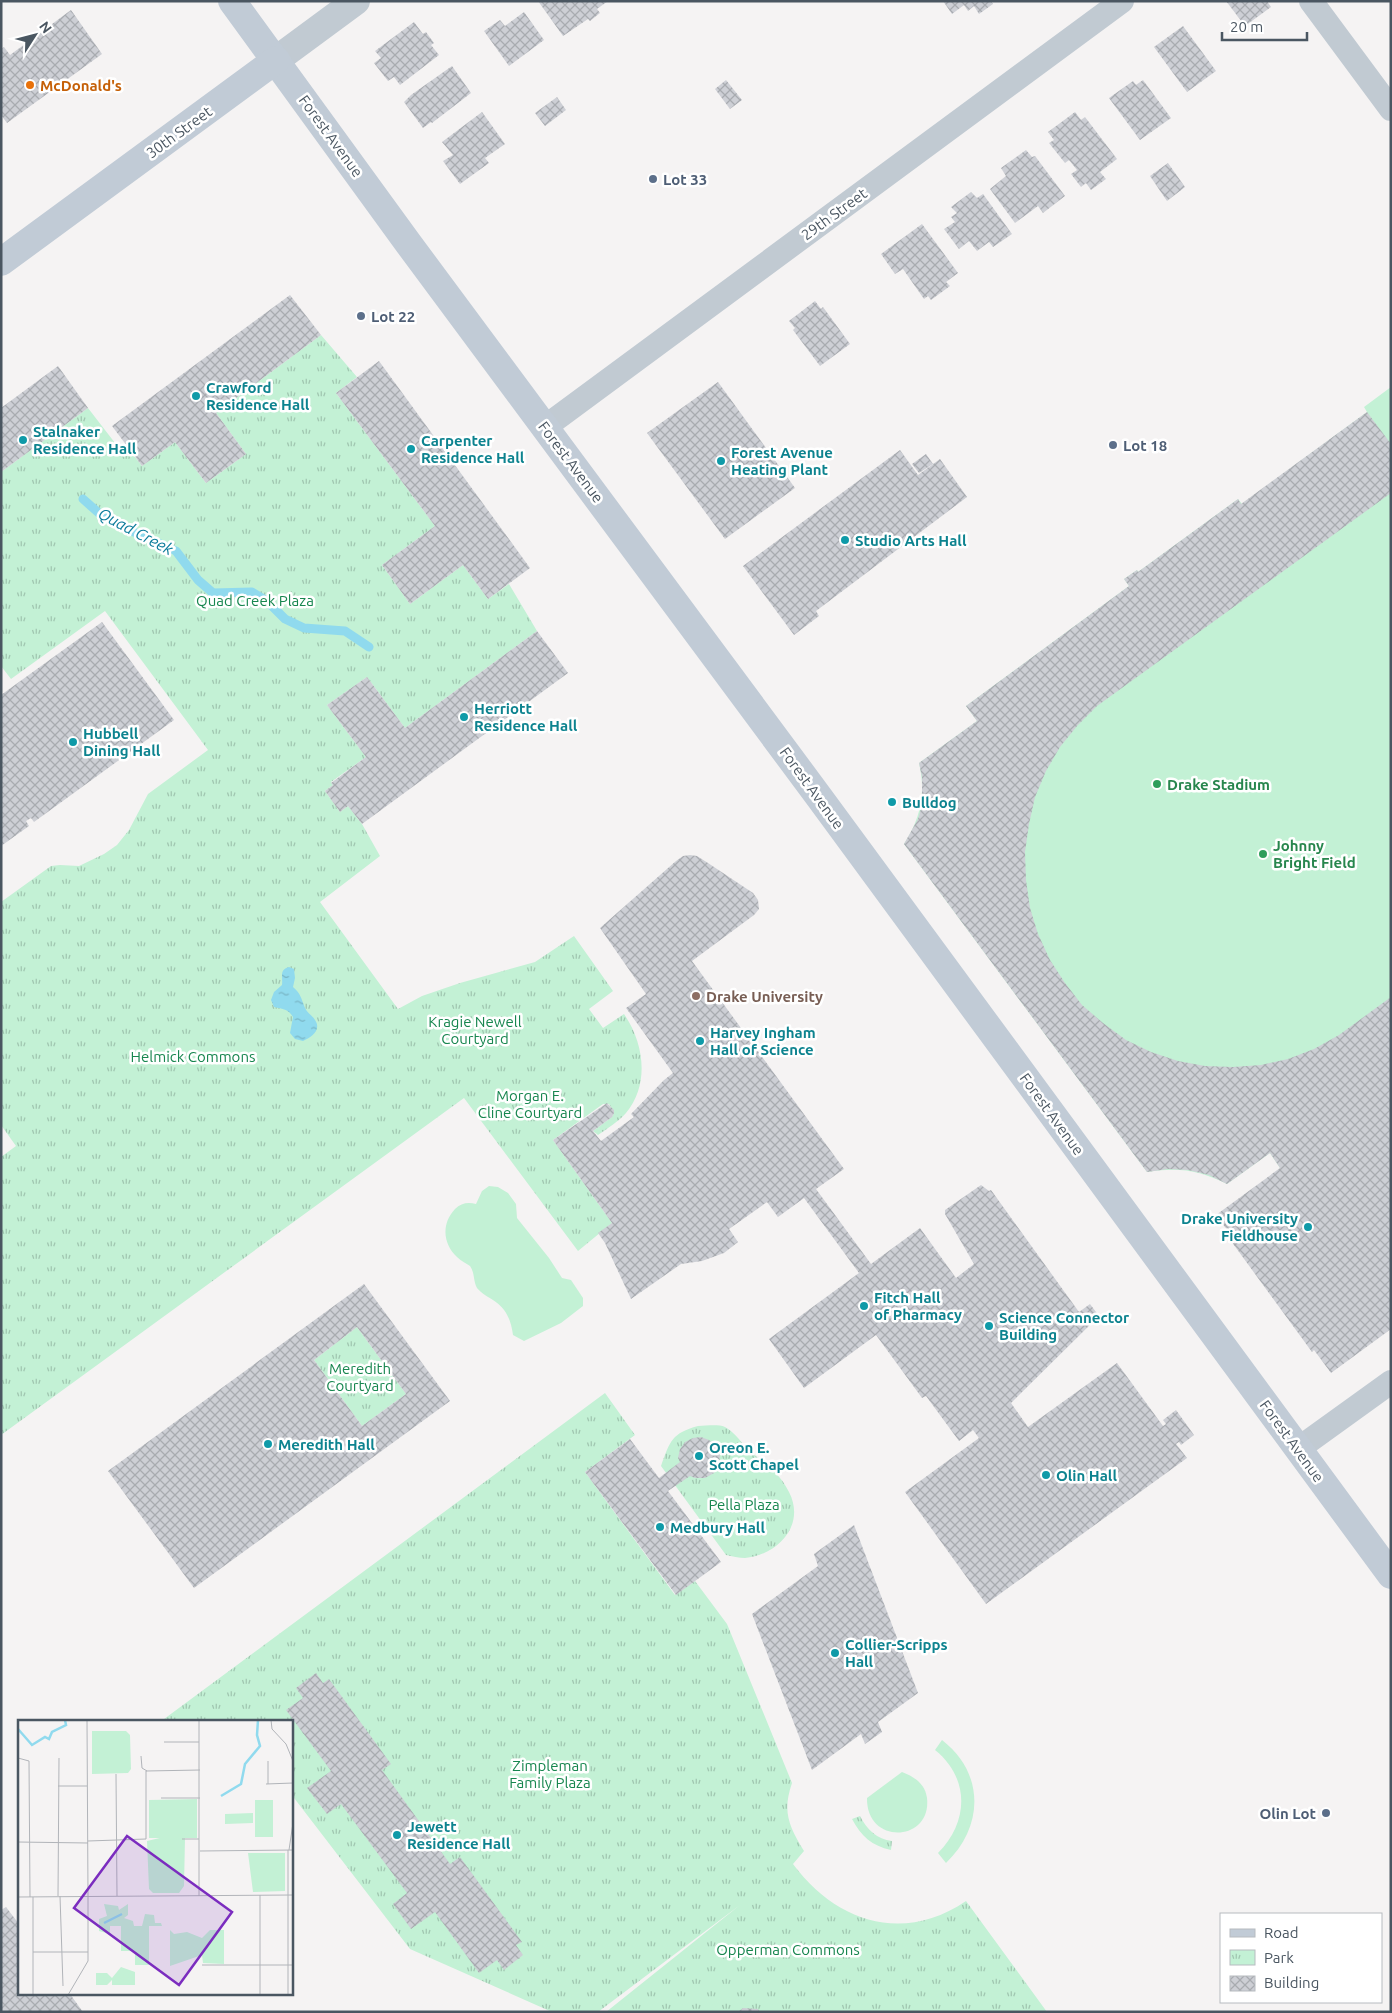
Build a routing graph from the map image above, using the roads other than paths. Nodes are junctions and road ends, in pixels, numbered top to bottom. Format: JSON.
{"nodes":[{"id":1,"x":232,"y":1,"type":"edge"},
{"id":2,"x":356,"y":1,"type":"edge"},
{"id":3,"x":1122,"y":1,"type":"edge"},
{"id":4,"x":1311,"y":1,"type":"edge"},
{"id":5,"x":276,"y":60,"type":"junction"},
{"id":6,"x":1391,"y":109,"type":"edge"},
{"id":7,"x":1,"y":262,"type":"edge"},
{"id":8,"x":545,"y":427,"type":"junction"},
{"id":9,"x":1391,"y":1382,"type":"edge"},
{"id":10,"x":1298,"y":1449,"type":"junction"},
{"id":11,"x":1391,"y":1575,"type":"edge"}],
"edges":[{"from":1,"to":5,"type":"main road","name":"Forest Avenue"},
{"from":2,"to":5,"type":"street","name":"30th Street"},
{"from":3,"to":8,"type":"street","name":"29th Street"},
{"from":4,"to":6,"type":"street"},
{"from":5,"to":7,"type":"main road","name":"30th Street"},
{"from":5,"to":8,"type":"main road","name":"Forest Avenue"},
{"from":8,"to":10,"type":"main road","name":"Forest Avenue"},
{"from":9,"to":10,"type":"street"},
{"from":10,"to":11,"type":"main road","name":"Forest Avenue"}]}
